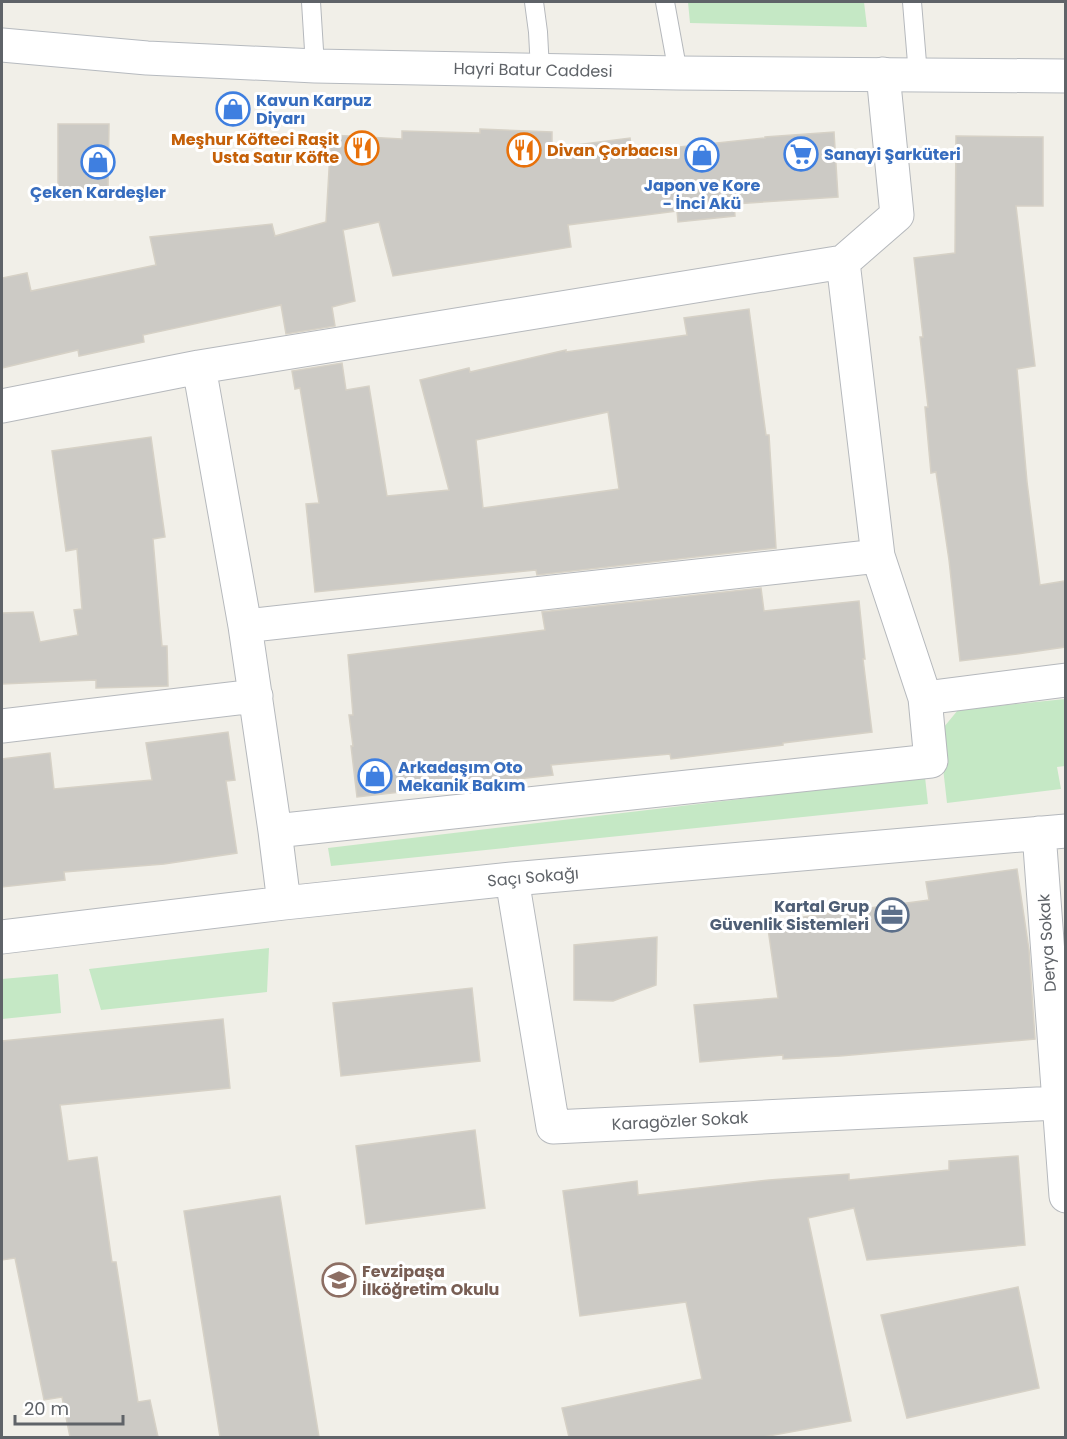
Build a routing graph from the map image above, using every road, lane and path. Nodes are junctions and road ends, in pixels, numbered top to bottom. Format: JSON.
{"nodes":[{"id":1,"x":311,"y":2,"type":"edge"},
{"id":2,"x":534,"y":2,"type":"edge"},
{"id":3,"x":665,"y":2,"type":"edge"},
{"id":4,"x":912,"y":2,"type":"edge"},
{"id":5,"x":2,"y":45,"type":"edge"},
{"id":6,"x":315,"y":66,"type":"junction"},
{"id":7,"x":540,"y":70,"type":"junction"},
{"id":8,"x":678,"y":73,"type":"junction"},
{"id":9,"x":883,"y":74,"type":"junction"},
{"id":10,"x":918,"y":75,"type":"junction"},
{"id":11,"x":1065,"y":76,"type":"edge"},
{"id":12,"x":843,"y":262,"type":"junction"},
{"id":13,"x":199,"y":367,"type":"junction"},
{"id":14,"x":2,"y":406,"type":"edge"},
{"id":15,"x":879,"y":556,"type":"junction"},
{"id":16,"x":245,"y":626,"type":"junction"},
{"id":17,"x":1065,"y":680,"type":"edge"},
{"id":18,"x":256,"y":696,"type":"junction"},
{"id":19,"x":925,"y":698,"type":"junction"},
{"id":20,"x":2,"y":726,"type":"edge"},
{"id":21,"x":275,"y":831,"type":"junction"},
{"id":22,"x":1052,"y":832,"type":"edge"},
{"id":23,"x":512,"y":879,"type":"junction"},
{"id":24,"x":284,"y":903,"type":"junction"},
{"id":25,"x":2,"y":937,"type":"edge"},
{"id":26,"x":1058,"y":1103,"type":"junction"},
{"id":27,"x":1065,"y":1196,"type":"edge"}],
"edges":[{"from":1,"to":6,"type":"lane"},
{"from":2,"to":7,"type":"lane"},
{"from":3,"to":8,"type":"lane"},
{"from":4,"to":10,"type":"lane"},
{"from":5,"to":6,"type":"street","name":"Hayri Batur Caddesi"},
{"from":6,"to":7,"type":"street","name":"Hayri Batur Caddesi"},
{"from":7,"to":8,"type":"street","name":"Hayri Batur Caddesi"},
{"from":8,"to":9,"type":"street","name":"Hayri Batur Caddesi"},
{"from":9,"to":10,"type":"street","name":"Hayri Batur Caddesi"},
{"from":9,"to":12,"type":"street"},
{"from":10,"to":11,"type":"street","name":"Hayri Batur Caddesi"},
{"from":12,"to":13,"type":"street"},
{"from":12,"to":15,"type":"street"},
{"from":13,"to":14,"type":"street"},
{"from":13,"to":16,"type":"street"},
{"from":15,"to":16,"type":"street"},
{"from":15,"to":19,"type":"street"},
{"from":16,"to":18,"type":"street"},
{"from":17,"to":19,"type":"street"},
{"from":18,"to":20,"type":"street"},
{"from":18,"to":21,"type":"street"},
{"from":19,"to":21,"type":"street"},
{"from":21,"to":24,"type":"street"},
{"from":22,"to":23,"type":"street","name":"Saçı Sokağı"},
{"from":22,"to":26,"type":"street","name":"Derya Sokak"},
{"from":23,"to":24,"type":"street","name":"Saçı Sokağı"},
{"from":23,"to":26,"type":"street","name":"Karagözler Sokak"},
{"from":24,"to":25,"type":"street","name":"Saçı Sokağı"},
{"from":26,"to":27,"type":"street","name":"Derya Sokak"}]}
